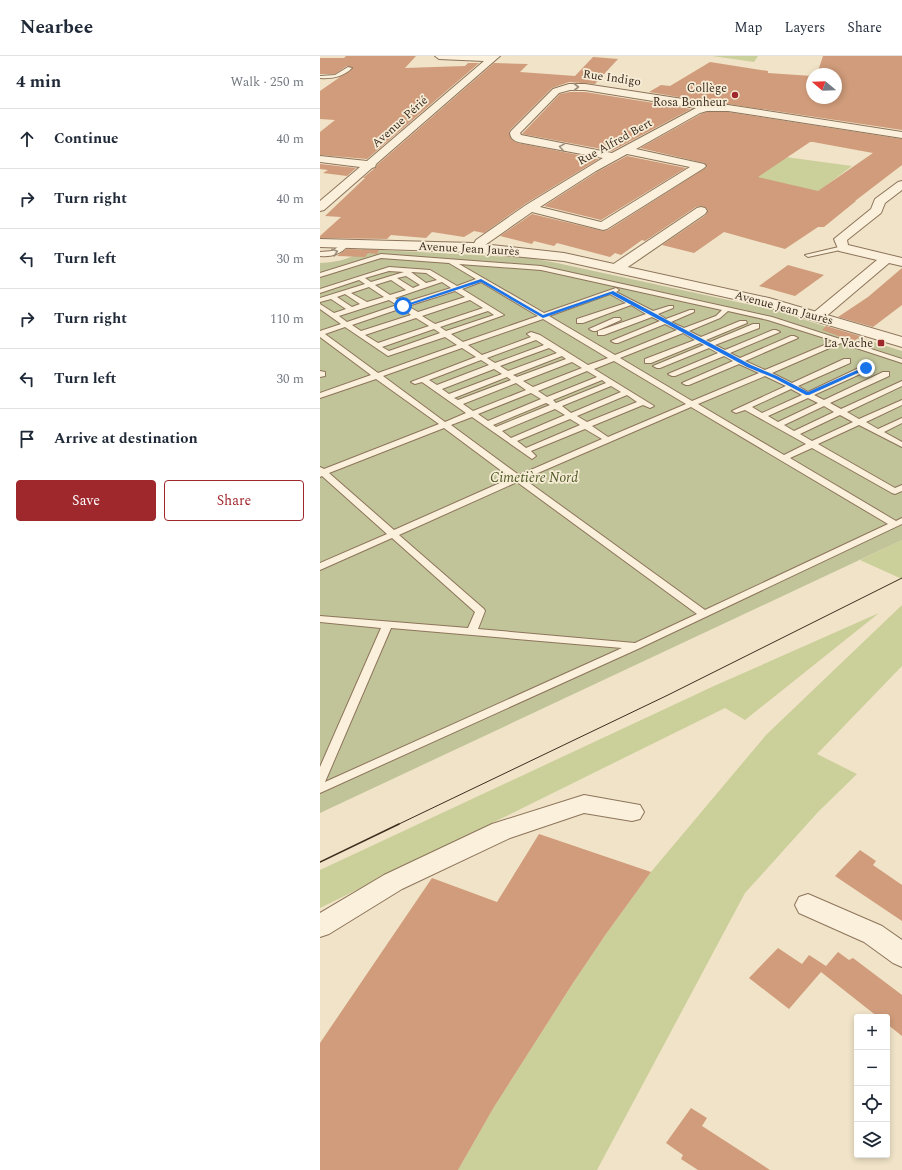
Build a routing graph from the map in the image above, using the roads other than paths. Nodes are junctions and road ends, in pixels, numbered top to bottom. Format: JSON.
{"nodes":[{"id":1,"x":439,"y":56,"type":"edge"},
{"id":2,"x":495,"y":57,"type":"edge"},
{"id":3,"x":350,"y":68,"type":"dead end"},
{"id":4,"x":320,"y":77,"type":"edge"},
{"id":5,"x":706,"y":108,"type":"junction"},
{"id":6,"x":902,"y":135,"type":"edge"},
{"id":7,"x":625,"y":150,"type":"junction"},
{"id":8,"x":614,"y":157,"type":"junction"},
{"id":9,"x":320,"y":159,"type":"edge"},
{"id":10,"x":371,"y":165,"type":"junction"},
{"id":11,"x":902,"y":184,"type":"edge"},
{"id":12,"x":320,"y":207,"type":"edge"},
{"id":13,"x":530,"y":208,"type":"junction"},
{"id":14,"x":701,"y":211,"type":"dead end"},
{"id":15,"x":320,"y":243,"type":"edge"},
{"id":16,"x":346,"y":244,"type":"junction"},
{"id":17,"x":843,"y":248,"type":"junction"},
{"id":18,"x":477,"y":249,"type":"junction"},
{"id":19,"x":320,"y":254,"type":"edge"},
{"id":20,"x":808,"y":255,"type":"dead end"},
{"id":21,"x":887,"y":258,"type":"junction"},
{"id":22,"x":448,"y":260,"type":"junction"},
{"id":23,"x":902,"y":262,"type":"edge"},
{"id":24,"x":374,"y":268,"type":"dead end"},
{"id":25,"x":617,"y":268,"type":"junction"},
{"id":26,"x":389,"y":269,"type":"junction"},
{"id":27,"x":415,"y":270,"type":"junction"},
{"id":28,"x":406,"y":273,"type":"junction"},
{"id":29,"x":320,"y":274,"type":"edge"},
{"id":30,"x":360,"y":278,"type":"junction"},
{"id":31,"x":392,"y":278,"type":"junction"},
{"id":32,"x":443,"y":280,"type":"junction"},
{"id":33,"x":481,"y":280,"type":"junction"},
{"id":34,"x":370,"y":285,"type":"junction"},
{"id":35,"x":426,"y":286,"type":"junction"},
{"id":36,"x":628,"y":287,"type":"junction"},
{"id":37,"x":456,"y":288,"type":"junction"},
{"id":38,"x":320,"y":290,"type":"edge"},
{"id":39,"x":412,"y":290,"type":"junction"},
{"id":40,"x":346,"y":292,"type":"junction"},
{"id":41,"x":611,"y":292,"type":"junction"},
{"id":42,"x":332,"y":296,"type":"junction"},
{"id":43,"x":390,"y":297,"type":"junction"},
{"id":44,"x":471,"y":297,"type":"junction"},
{"id":45,"x":320,"y":300,"type":"edge"},
{"id":46,"x":631,"y":303,"type":"junction"},
{"id":47,"x":659,"y":304,"type":"dead end"},
{"id":48,"x":366,"y":305,"type":"junction"},
{"id":49,"x":320,"y":306,"type":"edge"},
{"id":50,"x":403,"y":306,"type":"junction"},
{"id":51,"x":671,"y":307,"type":"dead end"},
{"id":52,"x":463,"y":308,"type":"junction"},
{"id":53,"x":489,"y":308,"type":"junction"},
{"id":54,"x":726,"y":309,"type":"junction"},
{"id":55,"x":352,"y":310,"type":"junction"},
{"id":56,"x":644,"y":310,"type":"junction"},
{"id":57,"x":692,"y":311,"type":"dead end"},
{"id":58,"x":448,"y":313,"type":"junction"},
{"id":59,"x":652,"y":314,"type":"junction"},
{"id":60,"x":417,"y":315,"type":"junction"},
{"id":61,"x":334,"y":316,"type":"junction"},
{"id":62,"x":818,"y":316,"type":"junction"},
{"id":63,"x":543,"y":317,"type":"junction"},
{"id":64,"x":580,"y":321,"type":"dead end"},
{"id":65,"x":666,"y":321,"type":"junction"},
{"id":66,"x":743,"y":323,"type":"dead end"},
{"id":67,"x":346,"y":324,"type":"junction"},
{"id":68,"x":756,"y":326,"type":"dead end"},
{"id":69,"x":435,"y":327,"type":"junction"},
{"id":70,"x":401,"y":329,"type":"junction"},
{"id":71,"x":593,"y":329,"type":"dead end"},
{"id":72,"x":683,"y":331,"type":"junction"},
{"id":73,"x":776,"y":332,"type":"dead end"},
{"id":74,"x":320,"y":333,"type":"edge"},
{"id":75,"x":601,"y":333,"type":"dead end"},
{"id":76,"x":360,"y":334,"type":"junction"},
{"id":77,"x":387,"y":334,"type":"junction"},
{"id":78,"x":446,"y":334,"type":"junction"},
{"id":79,"x":794,"y":338,"type":"dead end"},
{"id":80,"x":701,"y":340,"type":"junction"},
{"id":81,"x":615,"y":341,"type":"dead end"},
{"id":82,"x":840,"y":341,"type":"junction"},
{"id":83,"x":902,"y":342,"type":"edge"},
{"id":84,"x":463,"y":345,"type":"junction"},
{"id":85,"x":550,"y":345,"type":"junction"},
{"id":86,"x":709,"y":345,"type":"junction"},
{"id":87,"x":377,"y":346,"type":"junction"},
{"id":88,"x":724,"y":353,"type":"junction"},
{"id":89,"x":563,"y":354,"type":"junction"},
{"id":90,"x":482,"y":358,"type":"junction"},
{"id":91,"x":614,"y":358,"type":"junction"},
{"id":92,"x":572,"y":359,"type":"junction"},
{"id":93,"x":648,"y":361,"type":"dead end"},
{"id":94,"x":739,"y":361,"type":"junction"},
{"id":95,"x":847,"y":361,"type":"dead end"},
{"id":96,"x":902,"y":361,"type":"edge"},
{"id":97,"x":495,"y":366,"type":"junction"},
{"id":98,"x":657,"y":366,"type":"dead end"},
{"id":99,"x":588,"y":368,"type":"junction"},
{"id":100,"x":866,"y":368,"type":"dead end"},
{"id":101,"x":765,"y":372,"type":"junction"},
{"id":102,"x":672,"y":374,"type":"dead end"},
{"id":103,"x":886,"y":374,"type":"dead end"},
{"id":104,"x":377,"y":375,"type":"junction"},
{"id":105,"x":508,"y":375,"type":"junction"},
{"id":106,"x":603,"y":377,"type":"junction"},
{"id":107,"x":517,"y":380,"type":"junction"},
{"id":108,"x":612,"y":383,"type":"junction"},
{"id":109,"x":686,"y":383,"type":"dead end"},
{"id":110,"x":902,"y":383,"type":"edge"},
{"id":111,"x":792,"y":386,"type":"junction"},
{"id":112,"x":436,"y":388,"type":"junction"},
{"id":113,"x":532,"y":390,"type":"junction"},
{"id":114,"x":628,"y":392,"type":"junction"},
{"id":115,"x":808,"y":394,"type":"junction"},
{"id":116,"x":320,"y":396,"type":"edge"},
{"id":117,"x":449,"y":397,"type":"junction"},
{"id":118,"x":547,"y":400,"type":"junction"},
{"id":119,"x":902,"y":402,"type":"edge"},
{"id":120,"x":458,"y":403,"type":"junction"},
{"id":121,"x":824,"y":403,"type":"junction"},
{"id":122,"x":691,"y":404,"type":"junction"},
{"id":123,"x":556,"y":406,"type":"junction"},
{"id":124,"x":746,"y":407,"type":"junction"},
{"id":125,"x":736,"y":411,"type":"dead end"},
{"id":126,"x":841,"y":412,"type":"junction"},
{"id":127,"x":472,"y":414,"type":"junction"},
{"id":128,"x":571,"y":416,"type":"junction"},
{"id":129,"x":762,"y":416,"type":"junction"},
{"id":130,"x":902,"y":420,"type":"edge"},
{"id":131,"x":859,"y":422,"type":"junction"},
{"id":132,"x":445,"y":424,"type":"junction"},
{"id":133,"x":487,"y":424,"type":"junction"},
{"id":134,"x":778,"y":425,"type":"junction"},
{"id":135,"x":586,"y":426,"type":"junction"},
{"id":136,"x":496,"y":430,"type":"junction"},
{"id":137,"x":878,"y":432,"type":"junction"},
{"id":138,"x":794,"y":434,"type":"junction"},
{"id":139,"x":608,"y":440,"type":"junction"},
{"id":140,"x":510,"y":441,"type":"junction"},
{"id":141,"x":900,"y":442,"type":"edge"},
{"id":142,"x":812,"y":444,"type":"junction"},
{"id":143,"x":783,"y":458,"type":"junction"},
{"id":144,"x":321,"y":472,"type":"edge"},
{"id":145,"x":518,"y":478,"type":"junction"},
{"id":146,"x":902,"y":488,"type":"edge"},
{"id":147,"x":898,"y":523,"type":"edge"},
{"id":148,"x":393,"y":534,"type":"junction"},
{"id":149,"x":320,"y":567,"type":"edge"},
{"id":150,"x":704,"y":614,"type":"junction"},
{"id":151,"x":320,"y":619,"type":"edge"},
{"id":152,"x":387,"y":625,"type":"junction"},
{"id":153,"x":472,"y":632,"type":"junction"},
{"id":154,"x":636,"y":646,"type":"junction"},
{"id":155,"x":320,"y":780,"type":"edge"},
{"id":156,"x":320,"y":789,"type":"edge"},
{"id":157,"x":632,"y":812,"type":"dead end"},
{"id":158,"x":808,"y":905,"type":"dead end"},
{"id":159,"x":320,"y":926,"type":"edge"},
{"id":160,"x":902,"y":955,"type":"edge"}],
"edges":[{"from":1,"to":2,"type":"street"},
{"from":2,"to":10,"type":"street","name":"Avenue Périé"},
{"from":3,"to":4,"type":"lane"},
{"from":5,"to":6,"type":"street","name":"Rue Alfred Bert"},
{"from":5,"to":7,"type":"street","name":"Rue Alfred Bert"},
{"from":8,"to":5,"type":"street","name":"Rue Indigo","one_way":true},
{"from":7,"to":8,"type":"street","name":"Rue Alfred Bert"},
{"from":7,"to":13,"type":"street"},
{"from":8,"to":13,"type":"street","name":"Rue Alfred Bert"},
{"from":9,"to":10,"type":"street"},
{"from":10,"to":12,"type":"street","name":"Avenue Périé"},
{"from":11,"to":17,"type":"street"},
{"from":13,"to":18,"type":"street","name":"Rue Alfred Bert"},
{"from":14,"to":25,"type":"street"},
{"from":15,"to":16,"type":"street","name":"Avenue Jean Jaurès"},
{"from":16,"to":18,"type":"street","name":"Avenue Jean Jaurès"},
{"from":19,"to":16,"type":"lane","one_way":true},
{"from":17,"to":20,"type":"lane"},
{"from":17,"to":21,"type":"street"},
{"from":18,"to":25,"type":"street","name":"Avenue Jean Jaurès"},
{"from":21,"to":23,"type":"street"},
{"from":21,"to":62,"type":"street"},
{"from":22,"to":29,"type":"lane"},
{"from":22,"to":33,"type":"lane"},
{"from":22,"to":36,"type":"lane"},
{"from":24,"to":26,"type":"lane"},
{"from":25,"to":62,"type":"street","name":"Avenue Jean Jaurès"},
{"from":26,"to":27,"type":"lane"},
{"from":26,"to":30,"type":"lane"},
{"from":27,"to":28,"type":"lane"},
{"from":27,"to":32,"type":"lane"},
{"from":28,"to":31,"type":"lane"},
{"from":28,"to":35,"type":"lane"},
{"from":30,"to":34,"type":"lane"},
{"from":30,"to":38,"type":"lane"},
{"from":31,"to":34,"type":"lane"},
{"from":31,"to":39,"type":"lane"},
{"from":32,"to":35,"type":"lane"},
{"from":32,"to":37,"type":"lane"},
{"from":33,"to":37,"type":"lane"},
{"from":33,"to":63,"type":"lane"},
{"from":34,"to":40,"type":"lane"},
{"from":34,"to":43,"type":"lane"},
{"from":35,"to":39,"type":"lane"},
{"from":36,"to":41,"type":"lane"},
{"from":36,"to":54,"type":"lane"},
{"from":37,"to":44,"type":"lane"},
{"from":37,"to":50,"type":"lane"},
{"from":39,"to":43,"type":"lane"},
{"from":40,"to":42,"type":"lane"},
{"from":40,"to":48,"type":"lane"},
{"from":41,"to":46,"type":"lane"},
{"from":41,"to":63,"type":"lane"},
{"from":42,"to":45,"type":"lane"},
{"from":42,"to":55,"type":"lane"},
{"from":43,"to":48,"type":"lane"},
{"from":43,"to":50,"type":"lane"},
{"from":44,"to":52,"type":"lane"},
{"from":44,"to":53,"type":"lane"},
{"from":46,"to":56,"type":"lane"},
{"from":46,"to":64,"type":"lane"},
{"from":47,"to":56,"type":"lane"},
{"from":48,"to":55,"type":"lane"},
{"from":49,"to":61,"type":"lane"},
{"from":50,"to":60,"type":"lane"},
{"from":50,"to":67,"type":"lane"},
{"from":51,"to":59,"type":"lane"},
{"from":52,"to":53,"type":"lane"},
{"from":52,"to":58,"type":"lane"},
{"from":52,"to":58,"type":"lane"},
{"from":53,"to":78,"type":"lane"},
{"from":54,"to":72,"type":"lane"},
{"from":54,"to":82,"type":"lane"},
{"from":55,"to":61,"type":"lane"},
{"from":56,"to":59,"type":"lane"},
{"from":56,"to":71,"type":"lane"},
{"from":57,"to":65,"type":"lane"},
{"from":58,"to":60,"type":"lane"},
{"from":58,"to":69,"type":"lane"},
{"from":59,"to":65,"type":"lane"},
{"from":59,"to":75,"type":"lane"},
{"from":60,"to":69,"type":"lane"},
{"from":60,"to":70,"type":"lane"},
{"from":61,"to":67,"type":"lane"},
{"from":62,"to":83,"type":"street","name":"Avenue Jean Jaurès"},
{"from":63,"to":84,"type":"lane"},
{"from":63,"to":91,"type":"lane"},
{"from":65,"to":72,"type":"lane"},
{"from":65,"to":81,"type":"lane"},
{"from":66,"to":80,"type":"lane"},
{"from":67,"to":74,"type":"lane"},
{"from":67,"to":76,"type":"lane"},
{"from":68,"to":86,"type":"lane"},
{"from":69,"to":70,"type":"lane"},
{"from":69,"to":78,"type":"lane"},
{"from":70,"to":77,"type":"lane"},
{"from":70,"to":77,"type":"lane"},
{"from":72,"to":80,"type":"lane"},
{"from":72,"to":91,"type":"lane"},
{"from":73,"to":88,"type":"lane"},
{"from":74,"to":104,"type":"lane"},
{"from":76,"to":77,"type":"lane"},
{"from":76,"to":87,"type":"lane"},
{"from":77,"to":87,"type":"lane"},
{"from":78,"to":84,"type":"lane"},
{"from":78,"to":87,"type":"lane"},
{"from":79,"to":94,"type":"lane"},
{"from":80,"to":86,"type":"lane"},
{"from":80,"to":93,"type":"lane"},
{"from":82,"to":96,"type":"lane"},
{"from":82,"to":101,"type":"lane"},
{"from":84,"to":90,"type":"lane"},
{"from":84,"to":104,"type":"lane"},
{"from":85,"to":89,"type":"lane"},
{"from":85,"to":90,"type":"lane"},
{"from":85,"to":97,"type":"lane"},
{"from":86,"to":88,"type":"lane"},
{"from":86,"to":98,"type":"lane"},
{"from":88,"to":94,"type":"lane"},
{"from":88,"to":102,"type":"lane"},
{"from":89,"to":92,"type":"lane"},
{"from":89,"to":105,"type":"lane"},
{"from":90,"to":97,"type":"lane"},
{"from":90,"to":112,"type":"lane"},
{"from":91,"to":99,"type":"lane"},
{"from":91,"to":122,"type":"lane"},
{"from":92,"to":99,"type":"lane"},
{"from":92,"to":107,"type":"lane"},
{"from":94,"to":101,"type":"lane"},
{"from":94,"to":109,"type":"lane"},
{"from":95,"to":111,"type":"lane"},
{"from":97,"to":105,"type":"lane"},
{"from":97,"to":112,"type":"lane"},
{"from":99,"to":106,"type":"lane"},
{"from":99,"to":113,"type":"lane"},
{"from":100,"to":115,"type":"lane"},
{"from":101,"to":111,"type":"lane"},
{"from":101,"to":122,"type":"lane"},
{"from":103,"to":121,"type":"lane"},
{"from":104,"to":116,"type":"lane"},
{"from":104,"to":132,"type":"lane"},
{"from":105,"to":107,"type":"lane"},
{"from":105,"to":117,"type":"lane"},
{"from":106,"to":108,"type":"lane"},
{"from":106,"to":118,"type":"lane"},
{"from":107,"to":113,"type":"lane"},
{"from":107,"to":120,"type":"lane"},
{"from":108,"to":114,"type":"lane"},
{"from":108,"to":123,"type":"lane"},
{"from":110,"to":126,"type":"lane"},
{"from":111,"to":115,"type":"lane"},
{"from":111,"to":124,"type":"lane"},
{"from":112,"to":117,"type":"lane"},
{"from":113,"to":118,"type":"lane"},
{"from":113,"to":127,"type":"lane"},
{"from":114,"to":128,"type":"lane"},
{"from":114,"to":135,"type":"lane"},
{"from":115,"to":121,"type":"lane"},
{"from":115,"to":129,"type":"lane"},
{"from":117,"to":120,"type":"lane"},
{"from":118,"to":123,"type":"lane"},
{"from":118,"to":133,"type":"lane"},
{"from":119,"to":131,"type":"lane"},
{"from":120,"to":127,"type":"lane"},
{"from":121,"to":126,"type":"lane"},
{"from":121,"to":134,"type":"lane"},
{"from":122,"to":139,"type":"lane"},
{"from":122,"to":143,"type":"lane"},
{"from":123,"to":128,"type":"lane"},
{"from":123,"to":136,"type":"lane"},
{"from":124,"to":125,"type":"lane"},
{"from":124,"to":129,"type":"lane"},
{"from":126,"to":131,"type":"lane"},
{"from":126,"to":138,"type":"lane"},
{"from":127,"to":132,"type":"lane"},
{"from":127,"to":133,"type":"lane"},
{"from":128,"to":135,"type":"lane"},
{"from":128,"to":140,"type":"lane"},
{"from":129,"to":134,"type":"lane"},
{"from":130,"to":137,"type":"lane"},
{"from":131,"to":137,"type":"lane"},
{"from":131,"to":142,"type":"lane"},
{"from":132,"to":144,"type":"lane"},
{"from":132,"to":145,"type":"lane"},
{"from":133,"to":136,"type":"lane"},
{"from":134,"to":138,"type":"lane"},
{"from":135,"to":139,"type":"lane"},
{"from":135,"to":140,"type":"lane"},
{"from":136,"to":140,"type":"lane"},
{"from":137,"to":141,"type":"lane"},
{"from":138,"to":142,"type":"lane"},
{"from":139,"to":145,"type":"lane"},
{"from":142,"to":143,"type":"lane"},
{"from":142,"to":146,"type":"lane"},
{"from":143,"to":147,"type":"lane"},
{"from":144,"to":148,"type":"lane"},
{"from":145,"to":148,"type":"lane"},
{"from":145,"to":150,"type":"lane"},
{"from":147,"to":150,"type":"lane"},
{"from":148,"to":149,"type":"lane"},
{"from":148,"to":153,"type":"lane"},
{"from":150,"to":154,"type":"lane"},
{"from":151,"to":152,"type":"lane"},
{"from":152,"to":153,"type":"lane"},
{"from":152,"to":155,"type":"lane"},
{"from":153,"to":154,"type":"lane"},
{"from":154,"to":156,"type":"lane"},
{"from":157,"to":159,"type":"street"},
{"from":158,"to":160,"type":"street"}]}
